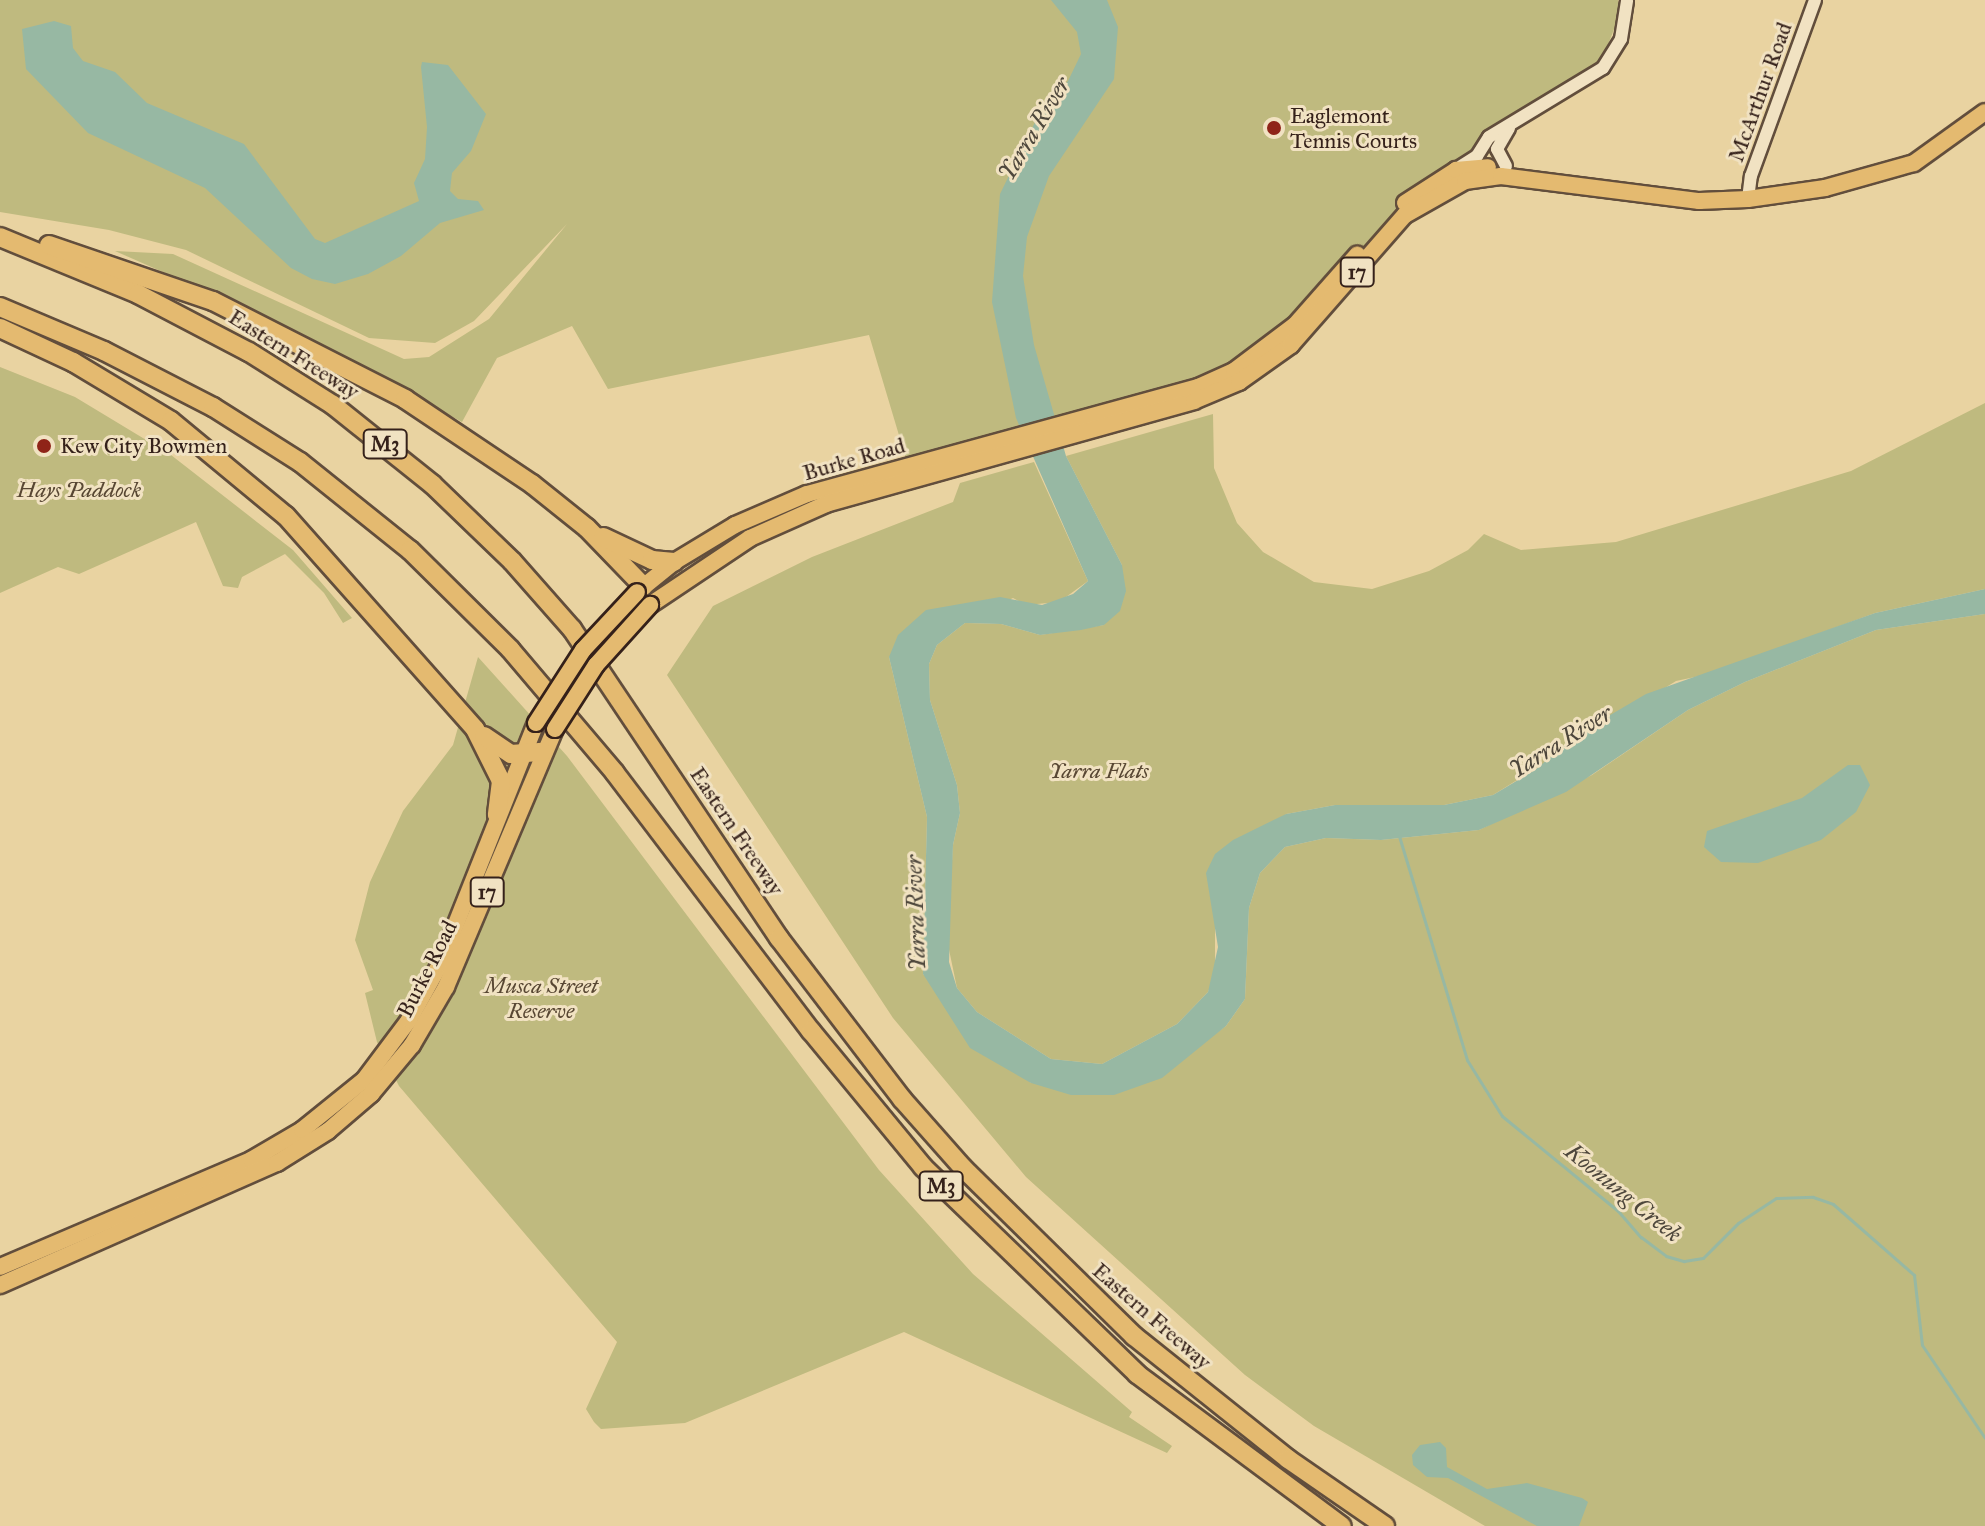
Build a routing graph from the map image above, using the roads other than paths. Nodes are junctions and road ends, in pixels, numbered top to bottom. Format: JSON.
{"nodes":[{"id":1,"x":1627,"y":0,"type":"edge"},
{"id":2,"x":1815,"y":0,"type":"edge"},
{"id":3,"x":1985,"y":112,"type":"edge"},
{"id":4,"x":1511,"y":126,"type":"junction"},
{"id":5,"x":1506,"y":166,"type":"junction"},
{"id":6,"x":1456,"y":170,"type":"junction"},
{"id":7,"x":1591,"y":186,"type":"junction"},
{"id":8,"x":1748,"y":199,"type":"junction"},
{"id":9,"x":0,"y":234,"type":"edge"},
{"id":10,"x":0,"y":307,"type":"edge"},
{"id":11,"x":0,"y":328,"type":"edge"},
{"id":12,"x":1135,"y":411,"type":"junction"},
{"id":13,"x":936,"y":465,"type":"junction"},
{"id":14,"x":735,"y":525,"type":"junction"},
{"id":15,"x":587,"y":528,"type":"junction"},
{"id":16,"x":750,"y":538,"type":"junction"},
{"id":17,"x":674,"y":562,"type":"junction"},
{"id":18,"x":646,"y":596,"type":"junction"},
{"id":19,"x":475,"y":729,"type":"junction"},
{"id":20,"x":543,"y":752,"type":"junction"},
{"id":21,"x":521,"y":757,"type":"junction"},
{"id":22,"x":497,"y":815,"type":"junction"},
{"id":23,"x":416,"y":1024,"type":"junction"},
{"id":24,"x":99,"y":1234,"type":"junction"},
{"id":25,"x":0,"y":1267,"type":"edge"},
{"id":26,"x":0,"y":1285,"type":"edge"},
{"id":27,"x":1342,"y":1526,"type":"edge"},
{"id":28,"x":1385,"y":1526,"type":"edge"}],
"edges":[{"from":1,"to":4,"type":"street"},
{"from":2,"to":8,"type":"street","name":"McArthur Road"},
{"from":3,"to":8,"type":"main road","number":"17"},
{"from":4,"to":5,"type":"street"},
{"from":4,"to":6,"type":"street"},
{"from":5,"to":6,"type":"main road","number":"17"},
{"from":5,"to":7,"type":"main road","number":"17"},
{"from":6,"to":12,"type":"main road","number":"17"},
{"from":7,"to":8,"type":"main road","number":"17"},
{"from":7,"to":12,"type":"main road","number":"17"},
{"from":9,"to":15,"type":"highway"},
{"from":9,"to":28,"type":"highway","name":"Eastern Freeway","number":"M3"},
{"from":10,"to":27,"type":"highway","number":"M3"},
{"from":11,"to":19,"type":"highway"},
{"from":12,"to":13,"type":"main road","number":"17"},
{"from":13,"to":14,"type":"main road","name":"Burke Road","number":"17"},
{"from":13,"to":16,"type":"main road","name":"Burke Road","number":"17"},
{"from":14,"to":16,"type":"main road"},
{"from":14,"to":17,"type":"main road","name":"Burke Road","number":"17"},
{"from":15,"to":17,"type":"highway"},
{"from":15,"to":18,"type":"highway"},
{"from":16,"to":18,"type":"main road","name":"Burke Road","number":"17"},
{"from":17,"to":18,"type":"main road","name":"Burke Road","number":"17"},
{"from":18,"to":20,"type":"main road","name":"Burke Road","number":"17","bridge":true},
{"from":18,"to":21,"type":"main road","name":"Burke Road","number":"17","bridge":true},
{"from":19,"to":21,"type":"highway"},
{"from":19,"to":22,"type":"highway"},
{"from":20,"to":21,"type":"highway"},
{"from":20,"to":23,"type":"main road","name":"Burke Road","number":"17"},
{"from":21,"to":22,"type":"main road","name":"Burke Road","number":"17"},
{"from":22,"to":23,"type":"main road","name":"Burke Road","number":"17"},
{"from":23,"to":24,"type":"main road","name":"Burke Road","number":"17"},
{"from":24,"to":25,"type":"main road","name":"Burke Road","number":"17"},
{"from":24,"to":26,"type":"main road","name":"Burke Road","number":"17"}]}
